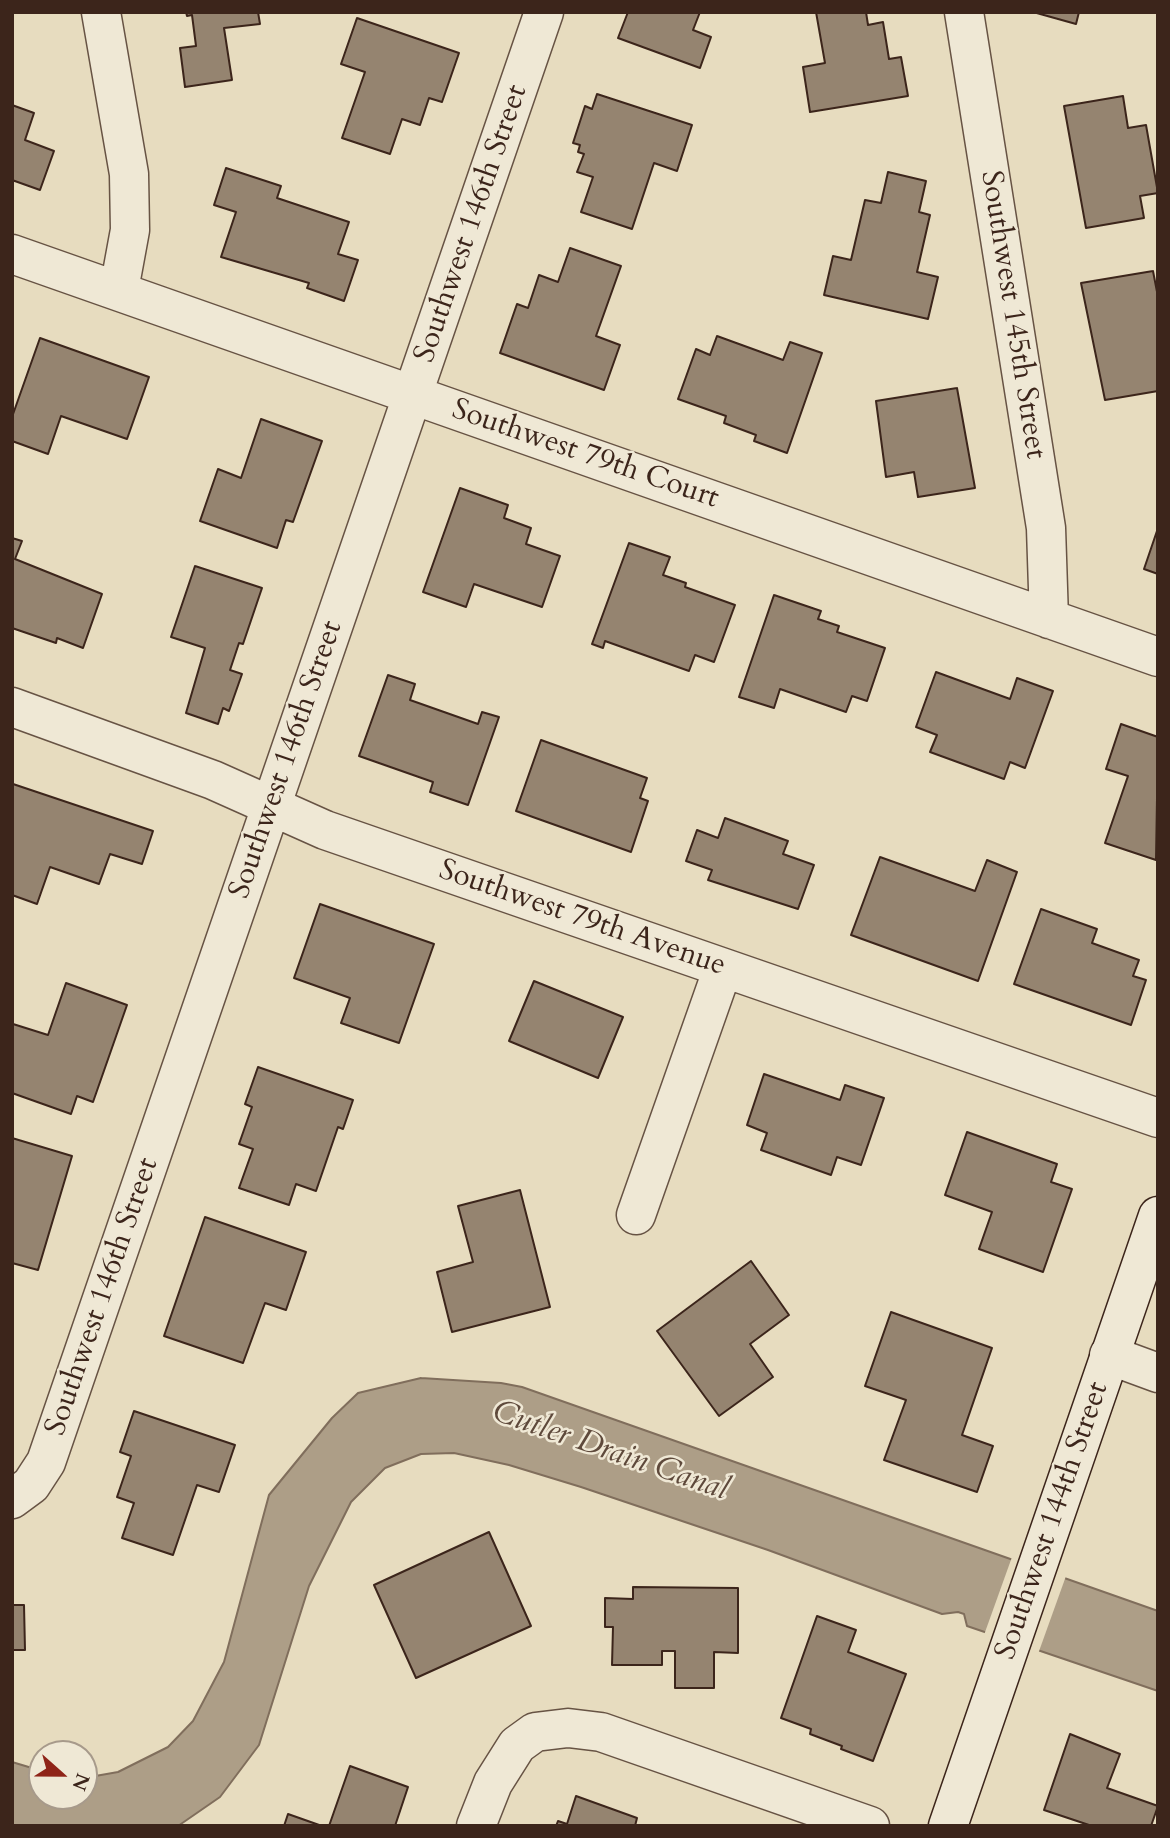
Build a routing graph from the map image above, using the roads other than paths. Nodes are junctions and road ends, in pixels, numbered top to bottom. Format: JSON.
{"nodes":[{"id":1,"x":101,"y":12,"type":"edge"},
{"id":2,"x":544,"y":12,"type":"edge"},
{"id":3,"x":964,"y":12,"type":"edge"},
{"id":4,"x":12,"y":254,"type":"edge"},
{"id":5,"x":119,"y":290,"type":"junction"},
{"id":6,"x":414,"y":395,"type":"junction"},
{"id":7,"x":1049,"y":619,"type":"junction"},
{"id":8,"x":1158,"y":657,"type":"edge"},
{"id":9,"x":12,"y":707,"type":"edge"},
{"id":10,"x":271,"y":805,"type":"junction"},
{"id":11,"x":723,"y":968,"type":"junction"},
{"id":12,"x":1158,"y":1118,"type":"edge"},
{"id":13,"x":636,"y":1215,"type":"dead end"},
{"id":14,"x":1158,"y":1216,"type":"edge"},
{"id":15,"x":1109,"y":1355,"type":"junction"},
{"id":16,"x":1158,"y":1373,"type":"edge"},
{"id":17,"x":13,"y":1498,"type":"edge"},
{"id":18,"x":476,"y":1826,"type":"edge"},
{"id":19,"x":870,"y":1826,"type":"edge"},
{"id":20,"x":948,"y":1826,"type":"edge"}],
"edges":[{"from":1,"to":5,"type":"street"},
{"from":2,"to":6,"type":"street","name":"Southwest 146th Street"},
{"from":3,"to":7,"type":"street","name":"Southwest 145th Street"},
{"from":4,"to":5,"type":"street","name":"Southwest 79th Court"},
{"from":5,"to":6,"type":"street","name":"Southwest 79th Court"},
{"from":6,"to":7,"type":"street","name":"Southwest 79th Court"},
{"from":6,"to":10,"type":"street","name":"Southwest 146th Street"},
{"from":7,"to":8,"type":"street","name":"Southwest 79th Court"},
{"from":9,"to":10,"type":"street","name":"Southwest 79th Avenue"},
{"from":10,"to":11,"type":"street","name":"Southwest 79th Avenue"},
{"from":10,"to":17,"type":"street","name":"Southwest 146th Street"},
{"from":11,"to":12,"type":"street","name":"Southwest 79th Avenue"},
{"from":11,"to":13,"type":"street"},
{"from":14,"to":15,"type":"street","name":"Southwest 144th Street"},
{"from":15,"to":16,"type":"street"},
{"from":15,"to":20,"type":"street","name":"Southwest 144th Street"},
{"from":18,"to":19,"type":"street"}]}
